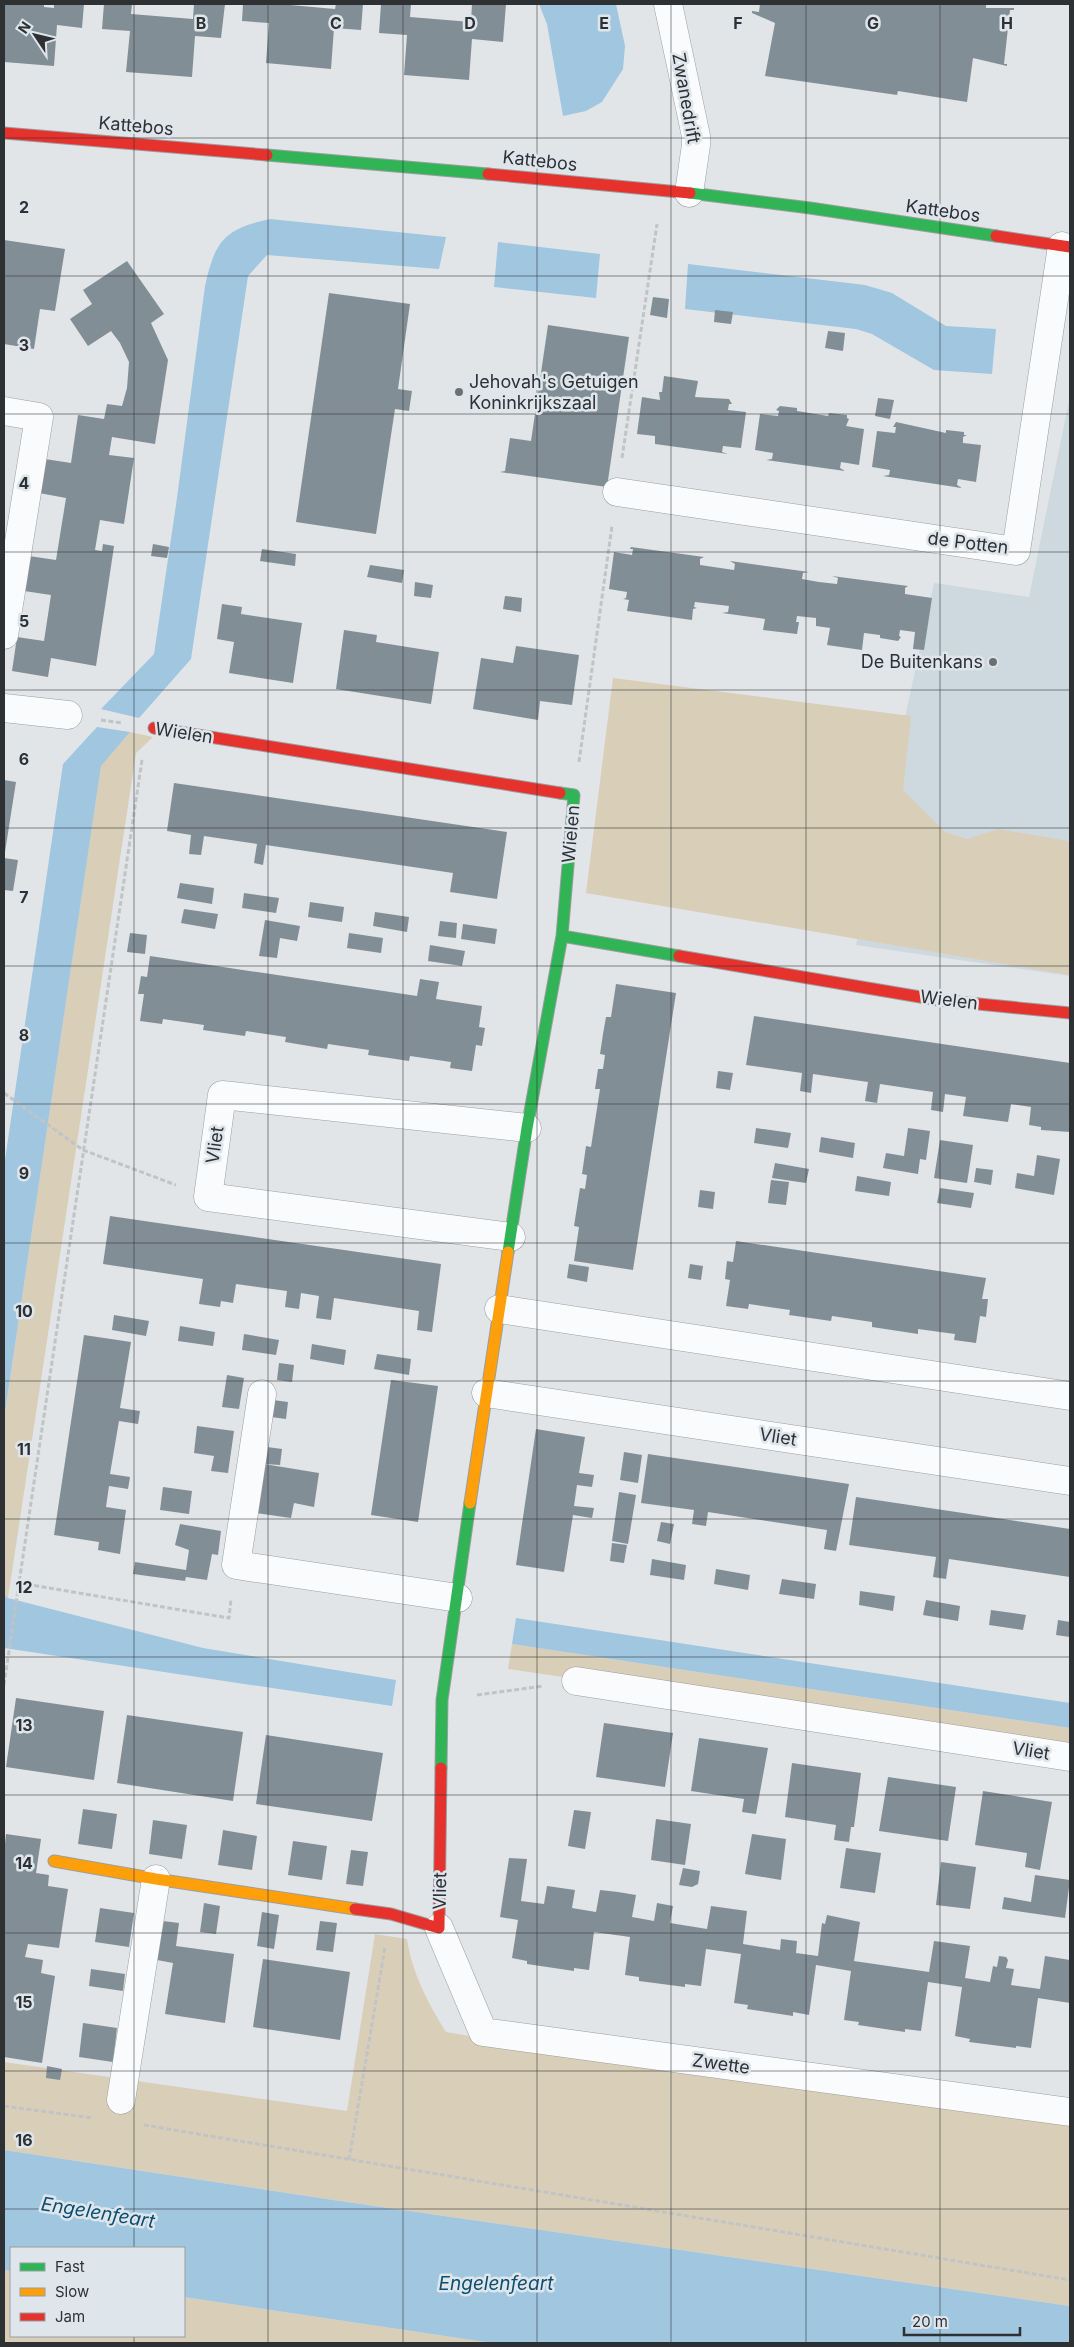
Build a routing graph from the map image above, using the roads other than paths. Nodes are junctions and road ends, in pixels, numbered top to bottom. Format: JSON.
{"nodes":[{"id":1,"x":668,"y":4,"type":"edge"},
{"id":2,"x":4,"y":133,"type":"edge"},
{"id":3,"x":689,"y":193,"type":"junction"},
{"id":4,"x":1066,"y":246,"type":"edge"},
{"id":5,"x":4,"y":411,"type":"edge"},
{"id":6,"x":617,"y":492,"type":"dead end"},
{"id":7,"x":4,"y":635,"type":"edge"},
{"id":8,"x":4,"y":708,"type":"edge"},
{"id":9,"x":68,"y":716,"type":"road end"},
{"id":10,"x":154,"y":728,"type":"road end"},
{"id":11,"x":562,"y":936,"type":"junction"},
{"id":12,"x":1070,"y":1013,"type":"edge"},
{"id":13,"x":527,"y":1128,"type":"junction"},
{"id":14,"x":511,"y":1237,"type":"junction"},
{"id":15,"x":499,"y":1309,"type":"junction"},
{"id":16,"x":486,"y":1393,"type":"junction"},
{"id":17,"x":262,"y":1394,"type":"dead end"},
{"id":18,"x":1070,"y":1396,"type":"edge"},
{"id":19,"x":1070,"y":1481,"type":"edge"},
{"id":20,"x":458,"y":1598,"type":"junction"},
{"id":21,"x":576,"y":1681,"type":"road end"},
{"id":22,"x":1070,"y":1757,"type":"edge"},
{"id":23,"x":54,"y":1861,"type":"dead end"},
{"id":24,"x":156,"y":1879,"type":"junction"},
{"id":25,"x":439,"y":1928,"type":"junction"},
{"id":26,"x":121,"y":2100,"type":"dead end"},
{"id":27,"x":1070,"y":2112,"type":"edge"}],
"edges":[{"from":1,"to":3,"type":"street","name":"Zwanedrift"},
{"from":2,"to":3,"type":"street","name":"Kattebos"},
{"from":3,"to":4,"type":"street","name":"Kattebos"},
{"from":4,"to":6,"type":"street","name":"de Potten"},
{"from":5,"to":7,"type":"street"},
{"from":8,"to":9,"type":"street"},
{"from":10,"to":11,"type":"street","name":"Wielen"},
{"from":11,"to":12,"type":"street","name":"Wielen"},
{"from":11,"to":13,"type":"street","name":"Vliet"},
{"from":13,"to":14,"type":"street","name":"Vliet"},
{"from":13,"to":14,"type":"street","name":"Vliet"},
{"from":14,"to":15,"type":"street","name":"Vliet"},
{"from":15,"to":16,"type":"street","name":"Vliet"},
{"from":15,"to":18,"type":"street"},
{"from":16,"to":19,"type":"street","name":"Vliet"},
{"from":16,"to":20,"type":"street","name":"Vliet"},
{"from":17,"to":20,"type":"street"},
{"from":20,"to":25,"type":"street","name":"Vliet"},
{"from":21,"to":22,"type":"street","name":"Vliet"},
{"from":23,"to":24,"type":"street","name":"Vliet"},
{"from":24,"to":25,"type":"street","name":"Vliet"},
{"from":24,"to":26,"type":"street"},
{"from":25,"to":27,"type":"street","name":"Zwette"}]}
